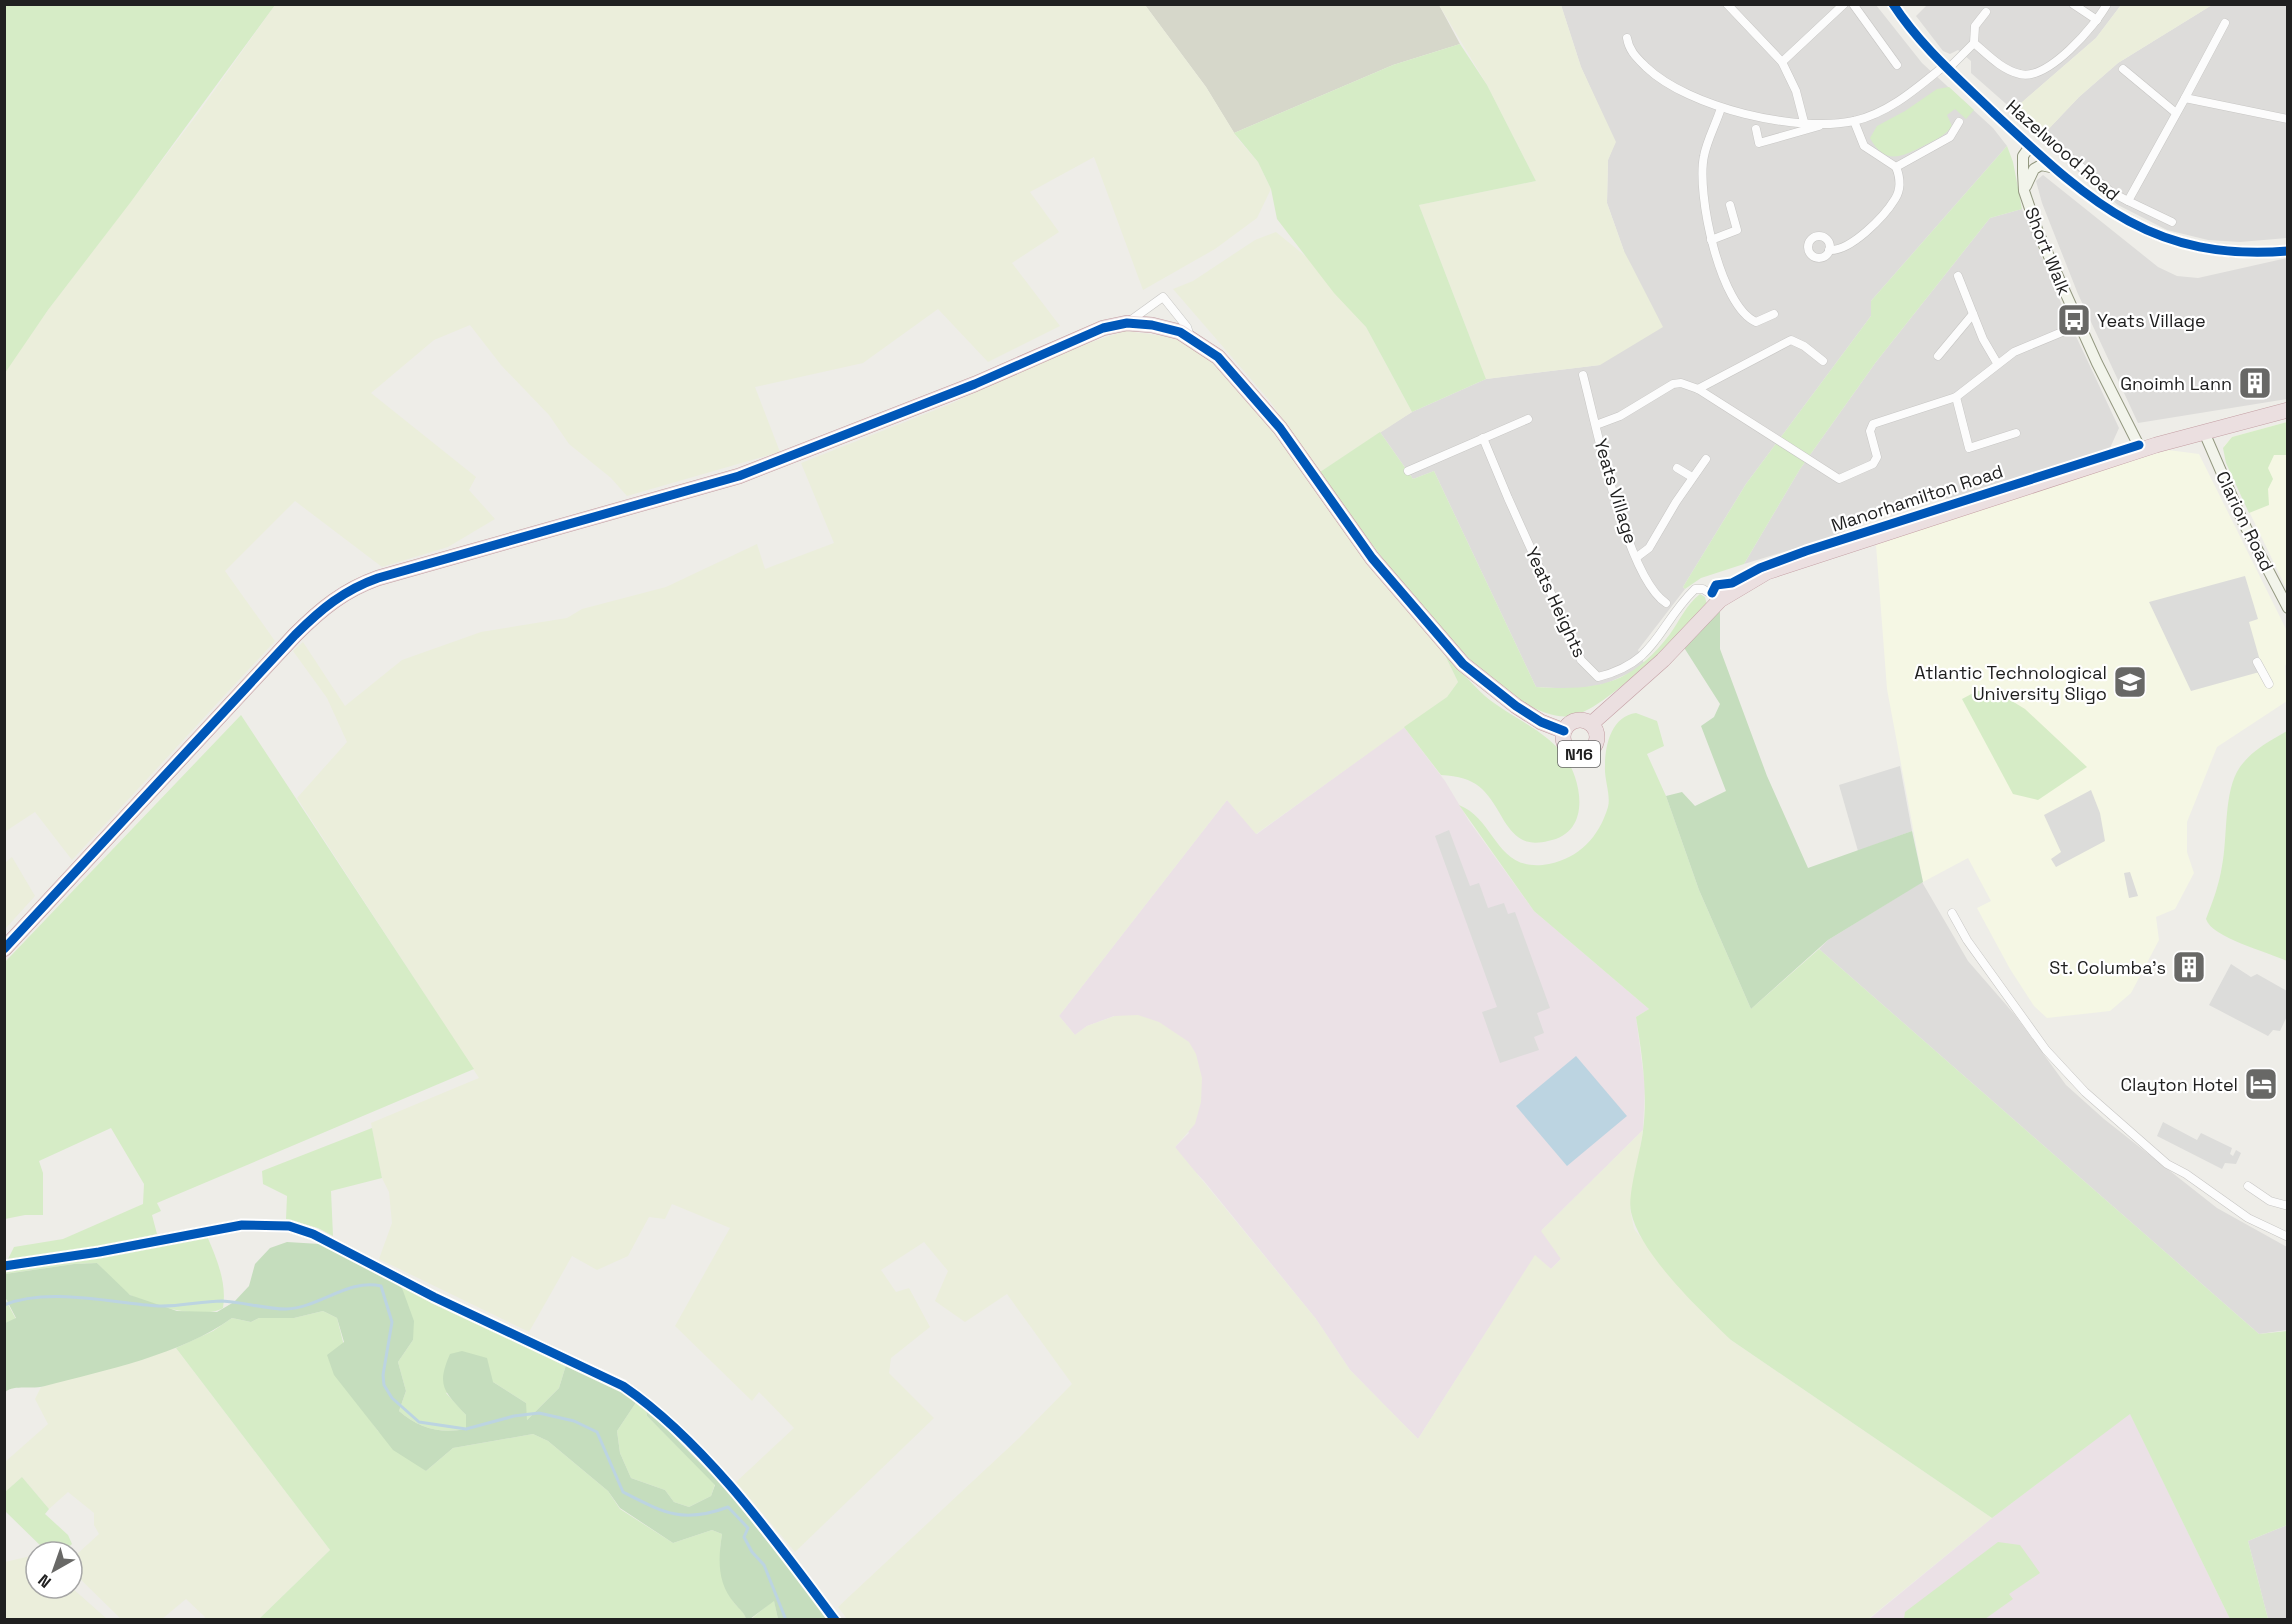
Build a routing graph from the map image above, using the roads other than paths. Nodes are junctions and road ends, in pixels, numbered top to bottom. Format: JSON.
{"nodes":[{"id":1,"x":1727,"y":4,"type":"edge"},
{"id":2,"x":1844,"y":4,"type":"edge"},
{"id":3,"x":1853,"y":4,"type":"edge"},
{"id":4,"x":1893,"y":4,"type":"edge"},
{"id":5,"x":2073,"y":4,"type":"edge"},
{"id":6,"x":2107,"y":4,"type":"edge"},
{"id":7,"x":1986,"y":12,"type":"dead end"},
{"id":8,"x":2097,"y":20,"type":"junction"},
{"id":9,"x":2225,"y":23,"type":"dead end"},
{"id":10,"x":1627,"y":38,"type":"dead end"},
{"id":11,"x":1974,"y":43,"type":"junction"},
{"id":12,"x":1782,"y":62,"type":"junction"},
{"id":13,"x":1897,"y":65,"type":"dead end"},
{"id":14,"x":1946,"y":68,"type":"junction"},
{"id":15,"x":2123,"y":69,"type":"dead end"},
{"id":16,"x":2186,"y":98,"type":"junction"},
{"id":17,"x":1721,"y":108,"type":"junction"},
{"id":18,"x":2176,"y":113,"type":"junction"},
{"id":19,"x":2288,"y":119,"type":"edge"},
{"id":20,"x":1854,"y":121,"type":"junction"},
{"id":21,"x":1804,"y":122,"type":"junction"},
{"id":22,"x":1959,"y":122,"type":"dead end"},
{"id":23,"x":1823,"y":125,"type":"junction"},
{"id":24,"x":1756,"y":129,"type":"dead end"},
{"id":25,"x":2049,"y":140,"type":"dead end"},
{"id":26,"x":2030,"y":146,"type":"junction"},
{"id":27,"x":1896,"y":167,"type":"junction"},
{"id":28,"x":2055,"y":168,"type":"junction"},
{"id":29,"x":2025,"y":192,"type":"junction"},
{"id":30,"x":2128,"y":201,"type":"junction"},
{"id":31,"x":1730,"y":205,"type":"dead end"},
{"id":32,"x":2172,"y":222,"type":"dead end"},
{"id":33,"x":1711,"y":240,"type":"junction"},
{"id":34,"x":1829,"y":250,"type":"dead end"},
{"id":35,"x":2288,"y":251,"type":"edge"},
{"id":36,"x":1958,"y":276,"type":"dead end"},
{"id":37,"x":1774,"y":314,"type":"dead end"},
{"id":38,"x":1973,"y":314,"type":"junction"},
{"id":39,"x":1127,"y":323,"type":"junction"},
{"id":40,"x":2079,"y":325,"type":"junction"},
{"id":41,"x":1191,"y":338,"type":"junction"},
{"id":42,"x":1938,"y":356,"type":"dead end"},
{"id":43,"x":1823,"y":361,"type":"dead end"},
{"id":44,"x":1997,"y":363,"type":"junction"},
{"id":45,"x":1583,"y":375,"type":"dead end"},
{"id":46,"x":1698,"y":389,"type":"junction"},
{"id":47,"x":1956,"y":397,"type":"junction"},
{"id":48,"x":2288,"y":410,"type":"edge"},
{"id":49,"x":1528,"y":419,"type":"dead end"},
{"id":50,"x":1596,"y":425,"type":"junction"},
{"id":51,"x":2016,"y":432,"type":"dead end"},
{"id":52,"x":2204,"y":432,"type":"junction"},
{"id":53,"x":1483,"y":438,"type":"junction"},
{"id":54,"x":2140,"y":450,"type":"junction"},
{"id":55,"x":1706,"y":459,"type":"dead end"},
{"id":56,"x":1677,"y":468,"type":"dead end"},
{"id":57,"x":1408,"y":471,"type":"dead end"},
{"id":58,"x":1692,"y":477,"type":"junction"},
{"id":59,"x":1637,"y":557,"type":"junction"},
{"id":60,"x":1720,"y":600,"type":"junction"},
{"id":61,"x":1666,"y":603,"type":"dead end"},
{"id":62,"x":2288,"y":608,"type":"edge"},
{"id":63,"x":2257,"y":662,"type":"dead end"},
{"id":64,"x":2269,"y":684,"type":"dead end"},
{"id":65,"x":1591,"y":724,"type":"junction"},
{"id":66,"x":1564,"y":731,"type":"junction"},
{"id":67,"x":1952,"y":913,"type":"dead end"},
{"id":68,"x":4,"y":949,"type":"edge"},
{"id":69,"x":2248,"y":1186,"type":"dead end"},
{"id":70,"x":2288,"y":1206,"type":"edge"},
{"id":71,"x":2288,"y":1237,"type":"edge"},
{"id":72,"x":4,"y":1266,"type":"edge"},
{"id":73,"x":835,"y":1620,"type":"edge"}],
"edges":[{"from":1,"to":12,"type":"street"},
{"from":2,"to":12,"type":"street"},
{"from":3,"to":13,"type":"street"},
{"from":4,"to":14,"type":"street","name":"Hazelwood Road"},
{"from":5,"to":8,"type":"street"},
{"from":6,"to":8,"type":"street"},
{"from":7,"to":11,"type":"street"},
{"from":8,"to":11,"type":"street"},
{"from":9,"to":16,"type":"street"},
{"from":10,"to":17,"type":"street"},
{"from":11,"to":14,"type":"street"},
{"from":12,"to":21,"type":"street"},
{"from":14,"to":20,"type":"street"},
{"from":14,"to":26,"type":"street","name":"Hazelwood Road"},
{"from":15,"to":18,"type":"street"},
{"from":16,"to":18,"type":"street"},
{"from":16,"to":19,"type":"street"},
{"from":17,"to":21,"type":"street"},
{"from":17,"to":33,"type":"street"},
{"from":18,"to":30,"type":"street"},
{"from":20,"to":23,"type":"street"},
{"from":20,"to":27,"type":"street"},
{"from":21,"to":23,"type":"street"},
{"from":22,"to":27,"type":"street"},
{"from":23,"to":24,"type":"street"},
{"from":25,"to":30,"type":"street"},
{"from":26,"to":28,"type":"street","name":"Hazelwood Road"},
{"from":26,"to":29,"type":"street","name":"Short Walk"},
{"from":27,"to":34,"type":"street"},
{"from":28,"to":29,"type":"street"},
{"from":28,"to":35,"type":"street","name":"Hazelwood Road"},
{"from":29,"to":40,"type":"street","name":"Short Walk"},
{"from":30,"to":32,"type":"street"},
{"from":31,"to":33,"type":"street"},
{"from":33,"to":37,"type":"street"},
{"from":36,"to":38,"type":"street"},
{"from":38,"to":42,"type":"street"},
{"from":38,"to":44,"type":"street"},
{"from":39,"to":41,"type":"highway","number":"N16"},
{"from":39,"to":41,"type":"street"},
{"from":39,"to":68,"type":"highway","number":"N16"},
{"from":40,"to":44,"type":"street","name":"Yeats Village"},
{"from":40,"to":54,"type":"street","name":"Short Walk"},
{"from":41,"to":66,"type":"highway","number":"N16"},
{"from":43,"to":46,"type":"street"},
{"from":44,"to":47,"type":"street","name":"Yeats Village"},
{"from":45,"to":50,"type":"street","name":"Yeats Village"},
{"from":46,"to":47,"type":"street","name":"Yeats Village"},
{"from":46,"to":50,"type":"street","name":"Yeats Village"},
{"from":47,"to":51,"type":"street"},
{"from":48,"to":52,"type":"highway","name":"Manorhamilton Road","number":"N16"},
{"from":49,"to":53,"type":"street"},
{"from":50,"to":59,"type":"street","name":"Yeats Village"},
{"from":52,"to":54,"type":"highway","name":"Manorhamilton Road","number":"N16"},
{"from":52,"to":62,"type":"street","name":"Clarion Road"},
{"from":53,"to":57,"type":"street"},
{"from":53,"to":60,"type":"street","name":"Yeats Heights"},
{"from":54,"to":60,"type":"highway","name":"Manorhamilton Road","number":"N16"},
{"from":55,"to":58,"type":"street","name":"Yeats Village"},
{"from":56,"to":58,"type":"street"},
{"from":58,"to":59,"type":"street","name":"Yeats Village"},
{"from":59,"to":61,"type":"street","name":"Yeats Village"},
{"from":60,"to":65,"type":"highway","name":"Manorhamilton Road","number":"N16"},
{"from":63,"to":64,"type":"street"},
{"from":65,"to":66,"type":"highway","number":"N16"},
{"from":65,"to":66,"type":"highway","number":"N16"},
{"from":67,"to":71,"type":"street"},
{"from":69,"to":70,"type":"street"},
{"from":72,"to":73,"type":"street"}]}
